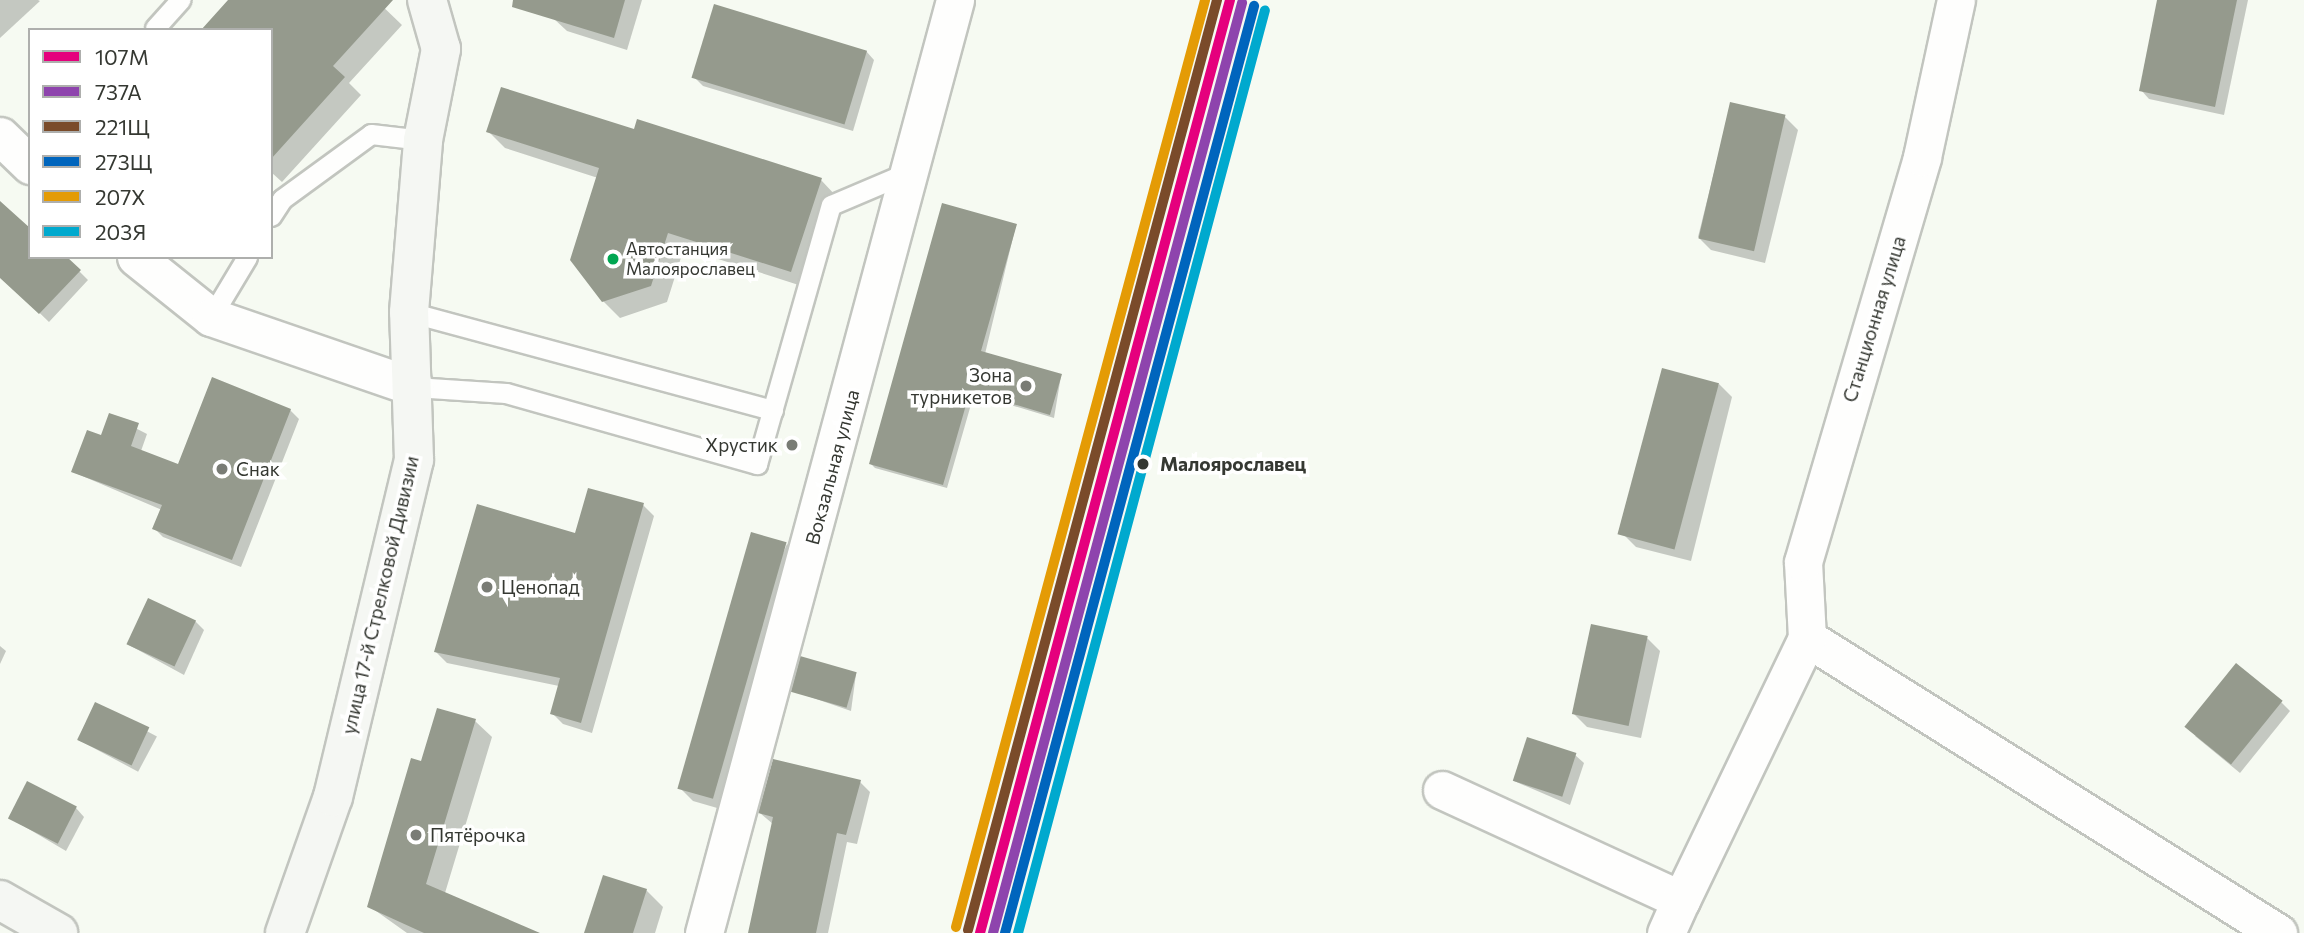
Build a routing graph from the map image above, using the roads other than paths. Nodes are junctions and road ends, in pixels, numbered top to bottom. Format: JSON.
{"nodes":[{"id":1,"x":180,"y":0,"type":"edge"},
{"id":2,"x":427,"y":0,"type":"edge"},
{"id":3,"x":955,"y":0,"type":"edge"},
{"id":4,"x":1956,"y":0,"type":"edge"},
{"id":5,"x":155,"y":28,"type":"edge"},
{"id":6,"x":0,"y":136,"type":"edge"},
{"id":7,"x":424,"y":140,"type":"junction"},
{"id":8,"x":28,"y":163,"type":"edge"},
{"id":9,"x":913,"y":170,"type":"junction"},
{"id":10,"x":273,"y":213,"type":"edge"},
{"id":11,"x":138,"y":259,"type":"edge"},
{"id":12,"x":246,"y":259,"type":"edge"},
{"id":13,"x":410,"y":312,"type":"junction"},
{"id":14,"x":211,"y":317,"type":"junction"},
{"id":15,"x":414,"y":387,"type":"junction"},
{"id":16,"x":772,"y":410,"type":"junction"},
{"id":17,"x":1807,"y":638,"type":"junction"},
{"id":18,"x":1442,"y":790,"type":"dead end"},
{"id":19,"x":0,"y":900,"type":"edge"},
{"id":20,"x":1681,"y":900,"type":"junction"},
{"id":21,"x":2304,"y":926,"type":"edge"},
{"id":22,"x":58,"y":933,"type":"edge"},
{"id":23,"x":285,"y":933,"type":"edge"},
{"id":24,"x":704,"y":933,"type":"edge"},
{"id":25,"x":1666,"y":933,"type":"edge"},
{"id":26,"x":2278,"y":933,"type":"edge"},
{"id":27,"x":2295,"y":933,"type":"edge"}],
"edges":[{"from":1,"to":5,"type":"lane"},
{"from":2,"to":7,"type":"main road","name":"улица 17-й Стрелковой Дивизии"},
{"from":3,"to":9,"type":"street","name":"Вокзальная улица"},
{"from":4,"to":17,"type":"street","name":"Станционная улица"},
{"from":6,"to":8,"type":"street"},
{"from":7,"to":10,"type":"lane"},
{"from":7,"to":13,"type":"main road","name":"улица 17-й Стрелковой Дивизии"},
{"from":9,"to":16,"type":"lane"},
{"from":9,"to":24,"type":"street","name":"Вокзальная улица"},
{"from":11,"to":14,"type":"street"},
{"from":12,"to":14,"type":"lane"},
{"from":13,"to":15,"type":"main road","name":"улица 17-й Стрелковой Дивизии"},
{"from":13,"to":16,"type":"lane"},
{"from":14,"to":15,"type":"street"},
{"from":15,"to":16,"type":"lane"},
{"from":15,"to":23,"type":"main road","name":"улица 17-й Стрелковой Дивизии"},
{"from":17,"to":20,"type":"street"},
{"from":17,"to":26,"type":"street"},
{"from":18,"to":20,"type":"street"},
{"from":19,"to":22,"type":"main road"},
{"from":20,"to":25,"type":"street"},
{"from":21,"to":27,"type":"street"}]}
